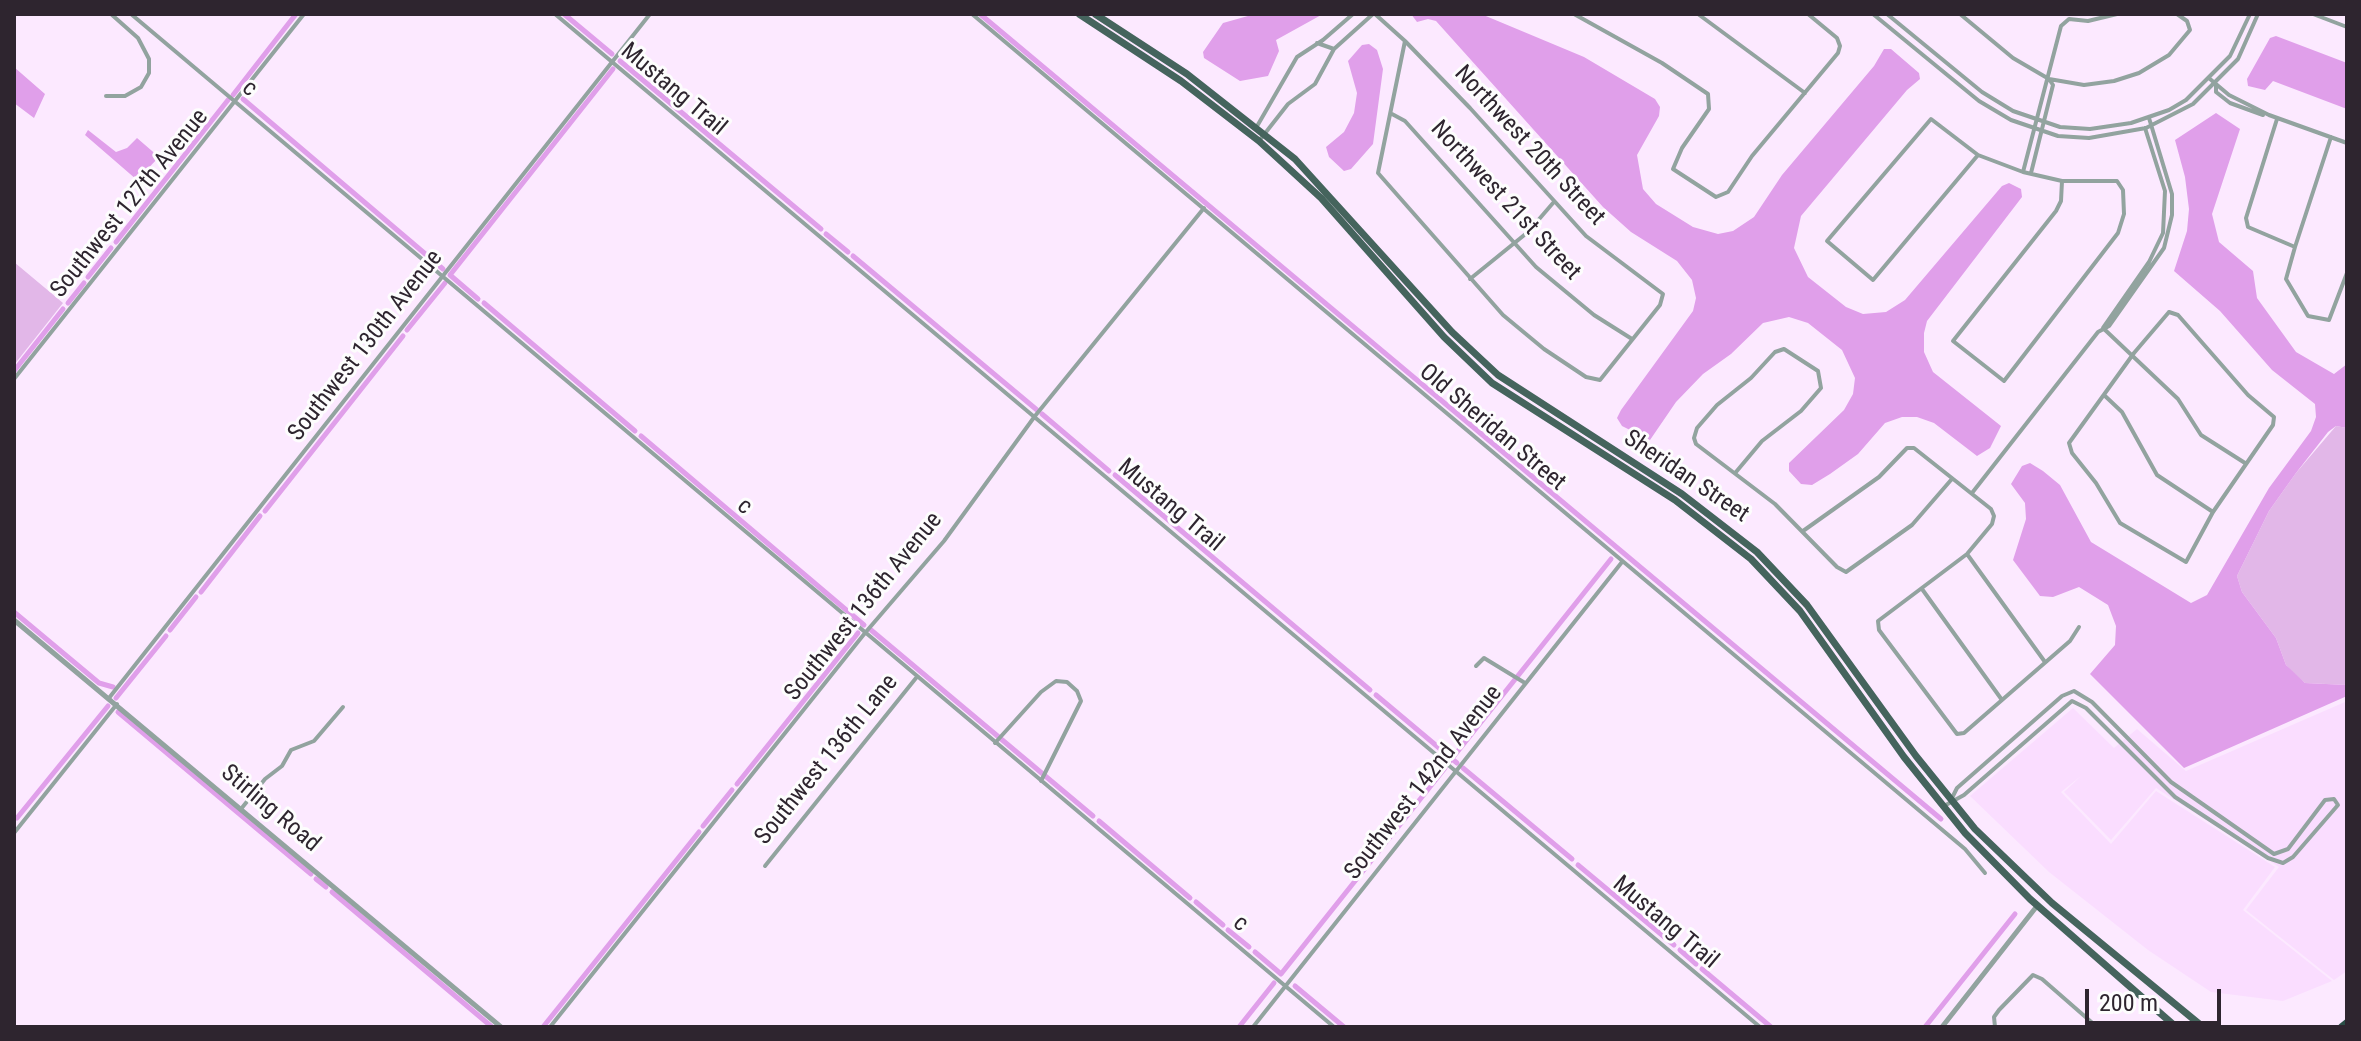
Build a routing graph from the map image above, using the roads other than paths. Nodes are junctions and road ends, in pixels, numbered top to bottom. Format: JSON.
{"nodes":[{"id":1,"x":111,"y":14,"type":"edge"},
{"id":2,"x":131,"y":14,"type":"edge"},
{"id":3,"x":304,"y":14,"type":"edge"},
{"id":4,"x":555,"y":14,"type":"edge"},
{"id":5,"x":650,"y":14,"type":"edge"},
{"id":6,"x":972,"y":14,"type":"edge"},
{"id":7,"x":1079,"y":14,"type":"edge"},
{"id":8,"x":1095,"y":14,"type":"edge"},
{"id":9,"x":1188,"y":14,"type":"edge"},
{"id":10,"x":1209,"y":14,"type":"edge"},
{"id":11,"x":1353,"y":14,"type":"edge"},
{"id":12,"x":1374,"y":14,"type":"edge"},
{"id":13,"x":1574,"y":14,"type":"edge"},
{"id":14,"x":1698,"y":14,"type":"edge"},
{"id":15,"x":1808,"y":14,"type":"edge"},
{"id":16,"x":1873,"y":14,"type":"edge"},
{"id":17,"x":1887,"y":14,"type":"edge"},
{"id":18,"x":1960,"y":14,"type":"edge"},
{"id":19,"x":2117,"y":14,"type":"edge"},
{"id":20,"x":2177,"y":14,"type":"edge"},
{"id":21,"x":2250,"y":14,"type":"edge"},
{"id":22,"x":2258,"y":14,"type":"edge"},
{"id":23,"x":2313,"y":14,"type":"edge"},
{"id":24,"x":2347,"y":27,"type":"edge"},
{"id":25,"x":1405,"y":41,"type":"junction"},
{"id":26,"x":1317,"y":43,"type":"junction"},
{"id":27,"x":1334,"y":49,"type":"junction"},
{"id":28,"x":612,"y":62,"type":"junction"},
{"id":29,"x":2049,"y":79,"type":"junction"},
{"id":30,"x":2210,"y":79,"type":"junction"},
{"id":31,"x":2216,"y":85,"type":"junction"},
{"id":32,"x":1281,"y":88,"type":"junction"},
{"id":33,"x":1805,"y":93,"type":"junction"},
{"id":34,"x":106,"y":96,"type":"dead end"},
{"id":35,"x":236,"y":101,"type":"junction"},
{"id":36,"x":1291,"y":102,"type":"junction"},
{"id":37,"x":1392,"y":114,"type":"junction"},
{"id":38,"x":2146,"y":119,"type":"junction"},
{"id":39,"x":2277,"y":119,"type":"junction"},
{"id":40,"x":2038,"y":120,"type":"junction"},
{"id":41,"x":2044,"y":122,"type":"junction"},
{"id":42,"x":2152,"y":126,"type":"junction"},
{"id":43,"x":2146,"y":128,"type":"junction"},
{"id":44,"x":2035,"y":130,"type":"junction"},
{"id":45,"x":1254,"y":131,"type":"junction"},
{"id":46,"x":2042,"y":132,"type":"junction"},
{"id":47,"x":2331,"y":137,"type":"junction"},
{"id":48,"x":1262,"y":138,"type":"junction"},
{"id":49,"x":2347,"y":143,"type":"edge"},
{"id":50,"x":1978,"y":155,"type":"junction"},
{"id":51,"x":2023,"y":172,"type":"junction"},
{"id":52,"x":2030,"y":174,"type":"junction"},
{"id":53,"x":2062,"y":181,"type":"junction"},
{"id":54,"x":1553,"y":203,"type":"junction"},
{"id":55,"x":1204,"y":208,"type":"junction"},
{"id":56,"x":1515,"y":243,"type":"junction"},
{"id":57,"x":2295,"y":247,"type":"junction"},
{"id":58,"x":2347,"y":273,"type":"edge"},
{"id":59,"x":444,"y":276,"type":"junction"},
{"id":60,"x":1470,"y":279,"type":"junction"},
{"id":61,"x":2103,"y":328,"type":"junction"},
{"id":62,"x":1632,"y":339,"type":"junction"},
{"id":63,"x":2134,"y":353,"type":"junction"},
{"id":64,"x":14,"y":379,"type":"edge"},
{"id":65,"x":2104,"y":395,"type":"junction"},
{"id":66,"x":1035,"y":416,"type":"junction"},
{"id":67,"x":2245,"y":463,"type":"junction"},
{"id":68,"x":1736,"y":472,"type":"junction"},
{"id":69,"x":1952,"y":479,"type":"junction"},
{"id":70,"x":1972,"y":493,"type":"junction"},
{"id":71,"x":2213,"y":512,"type":"junction"},
{"id":72,"x":1803,"y":531,"type":"junction"},
{"id":73,"x":1967,"y":554,"type":"junction"},
{"id":74,"x":1623,"y":561,"type":"junction"},
{"id":75,"x":1922,"y":589,"type":"junction"},
{"id":76,"x":14,"y":620,"type":"edge"},
{"id":77,"x":2079,"y":627,"type":"dead end"},
{"id":78,"x":865,"y":633,"type":"junction"},
{"id":79,"x":2045,"y":662,"type":"junction"},
{"id":80,"x":1476,"y":666,"type":"dead end"},
{"id":81,"x":916,"y":677,"type":"junction"},
{"id":82,"x":1525,"y":683,"type":"junction"},
{"id":83,"x":109,"y":698,"type":"junction"},
{"id":84,"x":2002,"y":700,"type":"junction"},
{"id":85,"x":117,"y":704,"type":"junction"},
{"id":86,"x":343,"y":707,"type":"dead end"},
{"id":87,"x":999,"y":739,"type":"junction"},
{"id":88,"x":1456,"y":771,"type":"junction"},
{"id":89,"x":1042,"y":780,"type":"junction"},
{"id":90,"x":1951,"y":800,"type":"junction"},
{"id":91,"x":1943,"y":808,"type":"junction"},
{"id":92,"x":241,"y":809,"type":"junction"},
{"id":93,"x":14,"y":833,"type":"edge"},
{"id":94,"x":765,"y":866,"type":"dead end"},
{"id":95,"x":1985,"y":873,"type":"dead end"},
{"id":96,"x":2016,"y":887,"type":"junction"},
{"id":97,"x":2039,"y":893,"type":"junction"},
{"id":98,"x":2037,"y":906,"type":"junction"},
{"id":99,"x":1286,"y":986,"type":"junction"},
{"id":100,"x":2347,"y":1023,"type":"edge"},
{"id":101,"x":1945,"y":1026,"type":"edge"},
{"id":102,"x":501,"y":1027,"type":"edge"},
{"id":103,"x":550,"y":1027,"type":"edge"},
{"id":104,"x":1253,"y":1027,"type":"edge"},
{"id":105,"x":1334,"y":1027,"type":"edge"},
{"id":106,"x":1760,"y":1027,"type":"edge"},
{"id":107,"x":1995,"y":1027,"type":"edge"},
{"id":108,"x":2097,"y":1027,"type":"edge"},
{"id":109,"x":2176,"y":1027,"type":"edge"},
{"id":110,"x":2203,"y":1027,"type":"edge"},
{"id":111,"x":2342,"y":1027,"type":"edge"}],
"edges":[{"from":1,"to":34,"type":"street"},
{"from":2,"to":35,"type":"street","name":"c"},
{"from":3,"to":35,"type":"street","name":"Southwest 127th Avenue"},
{"from":4,"to":28,"type":"street","name":"Mustang Trail"},
{"from":5,"to":28,"type":"street","name":"Southwest 130th Avenue"},
{"from":6,"to":55,"type":"street","name":"Old Sheridan Street"},
{"from":7,"to":45,"type":"main road","name":"Sheridan Street"},
{"from":8,"to":45,"type":"main road","name":"Sheridan Street"},
{"from":9,"to":10,"type":"street"},
{"from":11,"to":26,"type":"street"},
{"from":12,"to":25,"type":"street","name":"Northwest 20th Street"},
{"from":12,"to":27,"type":"street"},
{"from":13,"to":33,"type":"street"},
{"from":14,"to":33,"type":"street"},
{"from":15,"to":33,"type":"street"},
{"from":16,"to":44,"type":"street"},
{"from":17,"to":40,"type":"street"},
{"from":18,"to":29,"type":"street"},
{"from":19,"to":29,"type":"street"},
{"from":20,"to":29,"type":"street"},
{"from":21,"to":30,"type":"street"},
{"from":22,"to":31,"type":"street"},
{"from":23,"to":24,"type":"street"},
{"from":25,"to":37,"type":"street"},
{"from":25,"to":54,"type":"street","name":"Northwest 20th Street"},
{"from":26,"to":27,"type":"street"},
{"from":26,"to":32,"type":"street"},
{"from":27,"to":36,"type":"street"},
{"from":28,"to":59,"type":"street","name":"Southwest 130th Avenue"},
{"from":28,"to":66,"type":"street","name":"Mustang Trail"},
{"from":29,"to":40,"type":"street"},
{"from":29,"to":41,"type":"street"},
{"from":30,"to":31,"type":"street"},
{"from":30,"to":38,"type":"street"},
{"from":31,"to":39,"type":"street"},
{"from":31,"to":42,"type":"street"},
{"from":32,"to":36,"type":"street"},
{"from":32,"to":45,"type":"street"},
{"from":35,"to":59,"type":"street","name":"c"},
{"from":35,"to":64,"type":"street","name":"Southwest 127th Avenue"},
{"from":36,"to":48,"type":"street"},
{"from":37,"to":56,"type":"street","name":"Northwest 21st Street"},
{"from":37,"to":60,"type":"street"},
{"from":38,"to":41,"type":"street"},
{"from":38,"to":42,"type":"street"},
{"from":38,"to":43,"type":"street"},
{"from":39,"to":47,"type":"street"},
{"from":39,"to":57,"type":"street"},
{"from":40,"to":41,"type":"street"},
{"from":40,"to":44,"type":"street"},
{"from":41,"to":46,"type":"street"},
{"from":42,"to":43,"type":"street"},
{"from":42,"to":61,"type":"street"},
{"from":43,"to":46,"type":"street"},
{"from":43,"to":61,"type":"street"},
{"from":44,"to":46,"type":"street"},
{"from":44,"to":51,"type":"street"},
{"from":45,"to":48,"type":"main road","name":"Sheridan Street"},
{"from":46,"to":52,"type":"street"},
{"from":47,"to":49,"type":"street"},
{"from":47,"to":57,"type":"street"},
{"from":48,"to":90,"type":"main road","name":"Sheridan Street"},
{"from":48,"to":91,"type":"main road","name":"Sheridan Street"},
{"from":50,"to":50,"type":"street"},
{"from":50,"to":51,"type":"street"},
{"from":51,"to":52,"type":"street"},
{"from":52,"to":53,"type":"street"},
{"from":53,"to":53,"type":"street"},
{"from":54,"to":56,"type":"street"},
{"from":54,"to":62,"type":"street","name":"Northwest 20th Street"},
{"from":55,"to":66,"type":"street","name":"Southwest 136th Avenue"},
{"from":55,"to":74,"type":"street","name":"Old Sheridan Street"},
{"from":56,"to":60,"type":"street"},
{"from":56,"to":62,"type":"street","name":"Northwest 21st Street"},
{"from":57,"to":58,"type":"street"},
{"from":59,"to":78,"type":"street","name":"c"},
{"from":59,"to":83,"type":"street","name":"Southwest 130th Avenue"},
{"from":60,"to":62,"type":"street"},
{"from":61,"to":63,"type":"street"},
{"from":61,"to":70,"type":"street"},
{"from":63,"to":65,"type":"street"},
{"from":63,"to":67,"type":"street"},
{"from":63,"to":67,"type":"street"},
{"from":65,"to":71,"type":"street"},
{"from":65,"to":71,"type":"street"},
{"from":66,"to":78,"type":"street","name":"Southwest 136th Avenue"},
{"from":66,"to":88,"type":"street","name":"Mustang Trail"},
{"from":67,"to":71,"type":"street"},
{"from":68,"to":68,"type":"street"},
{"from":68,"to":72,"type":"street"},
{"from":69,"to":70,"type":"street"},
{"from":69,"to":72,"type":"street"},
{"from":69,"to":72,"type":"street"},
{"from":70,"to":73,"type":"street"},
{"from":73,"to":75,"type":"street"},
{"from":73,"to":79,"type":"street"},
{"from":74,"to":82,"type":"street","name":"Southwest 142nd Avenue"},
{"from":74,"to":95,"type":"street","name":"Old Sheridan Street"},
{"from":75,"to":84,"type":"street"},
{"from":75,"to":84,"type":"street"},
{"from":76,"to":83,"type":"street","name":"Stirling Road"},
{"from":77,"to":79,"type":"street"},
{"from":78,"to":81,"type":"street","name":"c"},
{"from":78,"to":103,"type":"street","name":"Southwest 136th Avenue"},
{"from":79,"to":84,"type":"street"},
{"from":80,"to":82,"type":"street"},
{"from":81,"to":87,"type":"street","name":"c"},
{"from":81,"to":94,"type":"street","name":"Southwest 136th Lane"},
{"from":82,"to":88,"type":"street","name":"Southwest 142nd Avenue"},
{"from":83,"to":85,"type":"street","name":"Stirling Road"},
{"from":85,"to":92,"type":"street","name":"Stirling Road"},
{"from":85,"to":93,"type":"street"},
{"from":86,"to":92,"type":"street"},
{"from":87,"to":89,"type":"street","name":"c"},
{"from":87,"to":89,"type":"street"},
{"from":88,"to":99,"type":"street","name":"Southwest 142nd Avenue"},
{"from":88,"to":106,"type":"street","name":"Mustang Trail"},
{"from":89,"to":99,"type":"street","name":"c"},
{"from":90,"to":90,"type":"street"},
{"from":90,"to":91,"type":"street"},
{"from":90,"to":97,"type":"main road","name":"Sheridan Street"},
{"from":91,"to":96,"type":"main road","name":"Sheridan Street"},
{"from":92,"to":102,"type":"street","name":"Stirling Road"},
{"from":96,"to":97,"type":"main road"},
{"from":96,"to":98,"type":"main road","name":"Sheridan Street"},
{"from":97,"to":98,"type":"main road"},
{"from":97,"to":110,"type":"main road","name":"Sheridan Street"},
{"from":98,"to":101,"type":"street"},
{"from":98,"to":109,"type":"main road","name":"Sheridan Street"},
{"from":99,"to":104,"type":"street","name":"Southwest 142nd Avenue"},
{"from":99,"to":105,"type":"street","name":"c"},
{"from":100,"to":111,"type":"highway"},
{"from":107,"to":108,"type":"street"}]}
